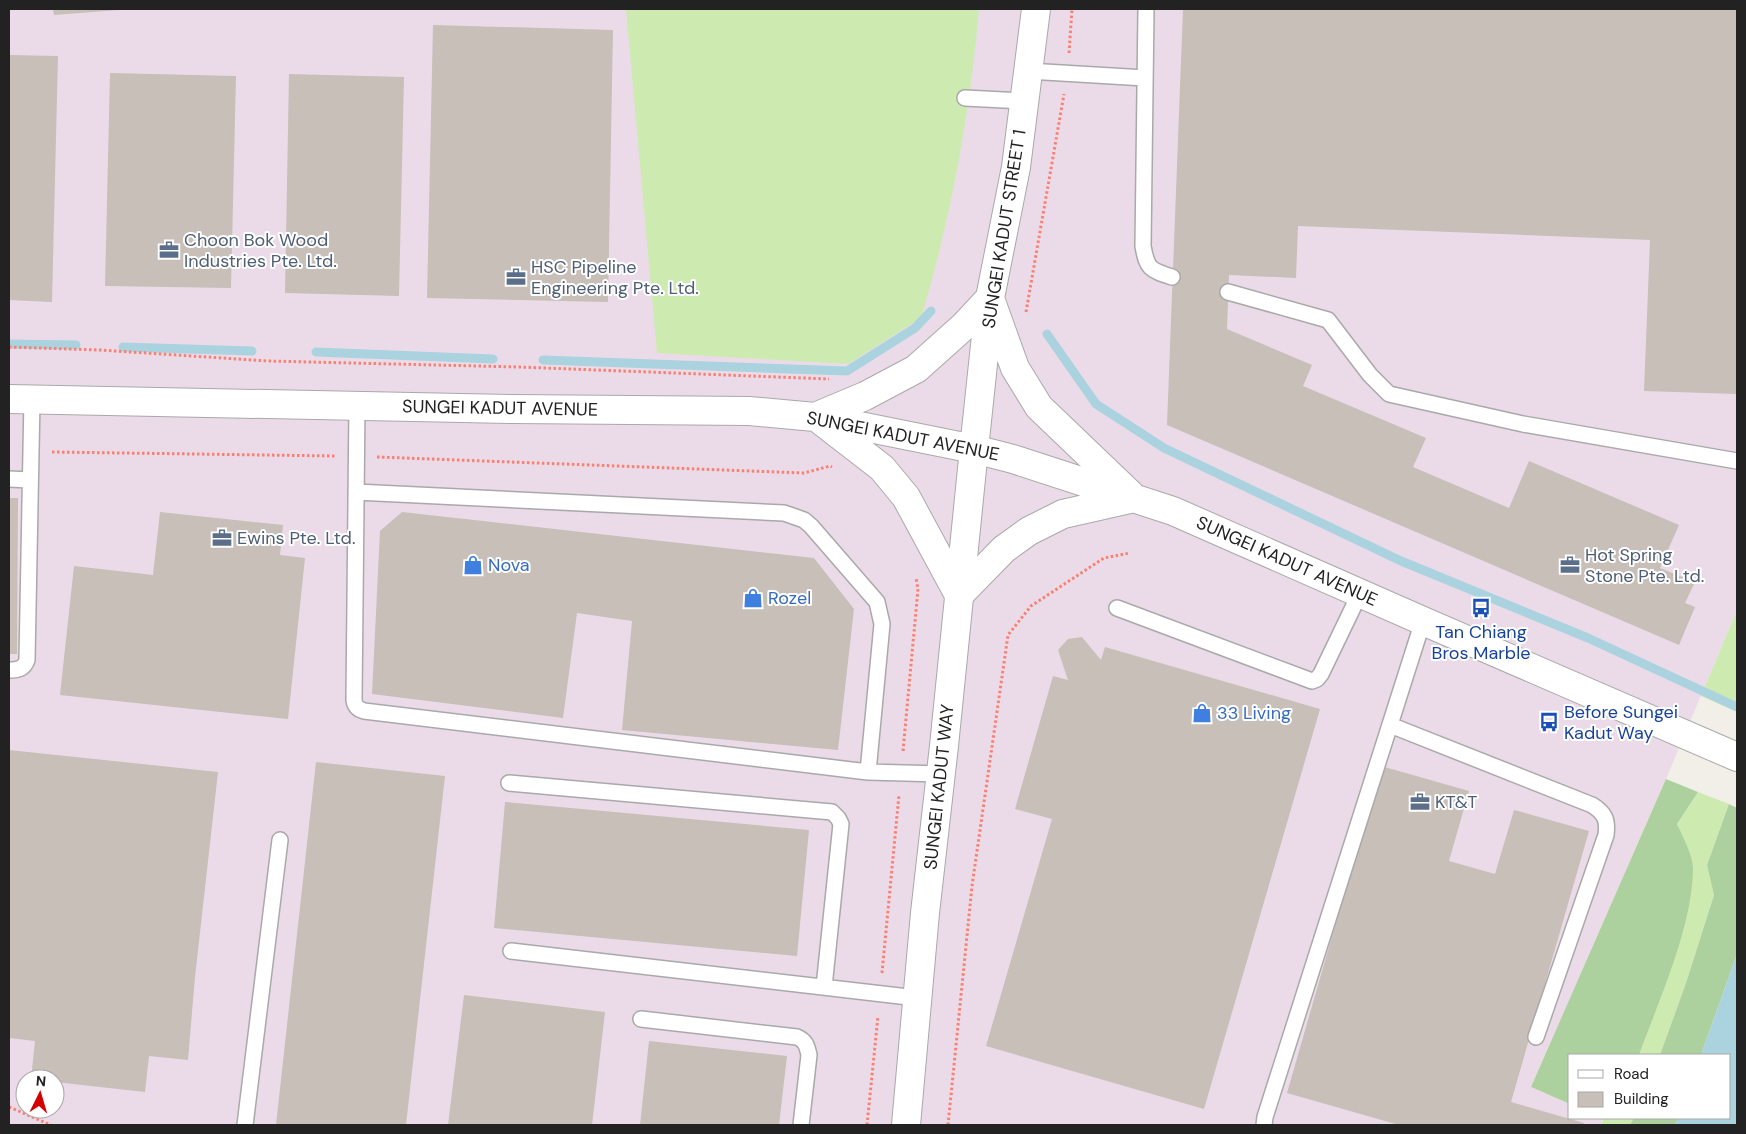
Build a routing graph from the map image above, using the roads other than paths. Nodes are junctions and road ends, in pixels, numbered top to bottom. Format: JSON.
{"nodes":[{"id":1,"x":1036,"y":9,"type":"edge"},
{"id":2,"x":1146,"y":9,"type":"edge"},
{"id":3,"x":1028,"y":71,"type":"junction"},
{"id":4,"x":1145,"y":78,"type":"junction"},
{"id":5,"x":964,"y":98,"type":"dead end"},
{"id":6,"x":1024,"y":101,"type":"junction"},
{"id":7,"x":1172,"y":277,"type":"dead end"},
{"id":8,"x":1228,"y":292,"type":"dead end"},
{"id":9,"x":990,"y":298,"type":"junction"},
{"id":10,"x":20,"y":399,"type":"edge"},
{"id":11,"x":357,"y":404,"type":"junction"},
{"id":12,"x":815,"y":417,"type":"junction"},
{"id":13,"x":974,"y":449,"type":"junction"},
{"id":14,"x":1737,"y":461,"type":"edge"},
{"id":15,"x":9,"y":479,"type":"edge"},
{"id":16,"x":30,"y":480,"type":"junction"},
{"id":17,"x":356,"y":492,"type":"junction"},
{"id":18,"x":1134,"y":498,"type":"junction"},
{"id":19,"x":1360,"y":593,"type":"junction"},
{"id":20,"x":959,"y":595,"type":"junction"},
{"id":21,"x":1117,"y":608,"type":"dead end"},
{"id":22,"x":1424,"y":622,"type":"junction"},
{"id":23,"x":9,"y":670,"type":"edge"},
{"id":24,"x":1390,"y":725,"type":"junction"},
{"id":25,"x":1737,"y":757,"type":"edge"},
{"id":26,"x":868,"y":772,"type":"junction"},
{"id":27,"x":941,"y":774,"type":"junction"},
{"id":28,"x":509,"y":783,"type":"dead end"},
{"id":29,"x":280,"y":840,"type":"dead end"},
{"id":30,"x":511,"y":952,"type":"dead end"},
{"id":31,"x":824,"y":987,"type":"junction"},
{"id":32,"x":917,"y":998,"type":"junction"},
{"id":33,"x":641,"y":1019,"type":"dead end"},
{"id":34,"x":1536,"y":1037,"type":"dead end"},
{"id":35,"x":245,"y":1125,"type":"edge"},
{"id":36,"x":801,"y":1125,"type":"edge"},
{"id":37,"x":906,"y":1125,"type":"edge"},
{"id":38,"x":1264,"y":1125,"type":"edge"}],
"edges":[{"from":1,"to":3,"type":"street","name":"SUNGEI KADUT STREET 1"},
{"from":2,"to":4,"type":"lane"},
{"from":3,"to":4,"type":"lane"},
{"from":3,"to":6,"type":"street","name":"SUNGEI KADUT STREET 1"},
{"from":4,"to":7,"type":"lane"},
{"from":5,"to":6,"type":"lane"},
{"from":6,"to":9,"type":"street","name":"SUNGEI KADUT STREET 1"},
{"from":8,"to":14,"type":"lane"},
{"from":9,"to":12,"type":"street"},
{"from":9,"to":13,"type":"street","name":"SUNGEI KADUT STREET 1"},
{"from":9,"to":18,"type":"street"},
{"from":10,"to":11,"type":"street","name":"SUNGEI KADUT AVENUE"},
{"from":10,"to":16,"type":"lane"},
{"from":11,"to":12,"type":"street","name":"SUNGEI KADUT AVENUE"},
{"from":11,"to":17,"type":"lane"},
{"from":12,"to":13,"type":"street","name":"SUNGEI KADUT AVENUE"},
{"from":12,"to":20,"type":"street"},
{"from":13,"to":18,"type":"street","name":"SUNGEI KADUT AVENUE"},
{"from":13,"to":20,"type":"street","name":"SUNGEI KADUT WAY"},
{"from":15,"to":16,"type":"lane"},
{"from":16,"to":23,"type":"lane"},
{"from":17,"to":26,"type":"lane"},
{"from":17,"to":26,"type":"lane"},
{"from":18,"to":19,"type":"street","name":"SUNGEI KADUT AVENUE"},
{"from":18,"to":20,"type":"street"},
{"from":19,"to":21,"type":"lane"},
{"from":19,"to":22,"type":"street","name":"SUNGEI KADUT AVENUE"},
{"from":20,"to":27,"type":"street","name":"SUNGEI KADUT WAY"},
{"from":22,"to":24,"type":"lane"},
{"from":22,"to":25,"type":"street","name":"SUNGEI KADUT AVENUE"},
{"from":24,"to":34,"type":"lane"},
{"from":24,"to":38,"type":"lane"},
{"from":26,"to":27,"type":"lane"},
{"from":27,"to":32,"type":"street","name":"SUNGEI KADUT WAY"},
{"from":28,"to":31,"type":"lane"},
{"from":29,"to":35,"type":"lane"},
{"from":30,"to":31,"type":"lane"},
{"from":31,"to":32,"type":"lane"},
{"from":32,"to":37,"type":"street","name":"SUNGEI KADUT WAY"},
{"from":33,"to":36,"type":"lane"}]}
